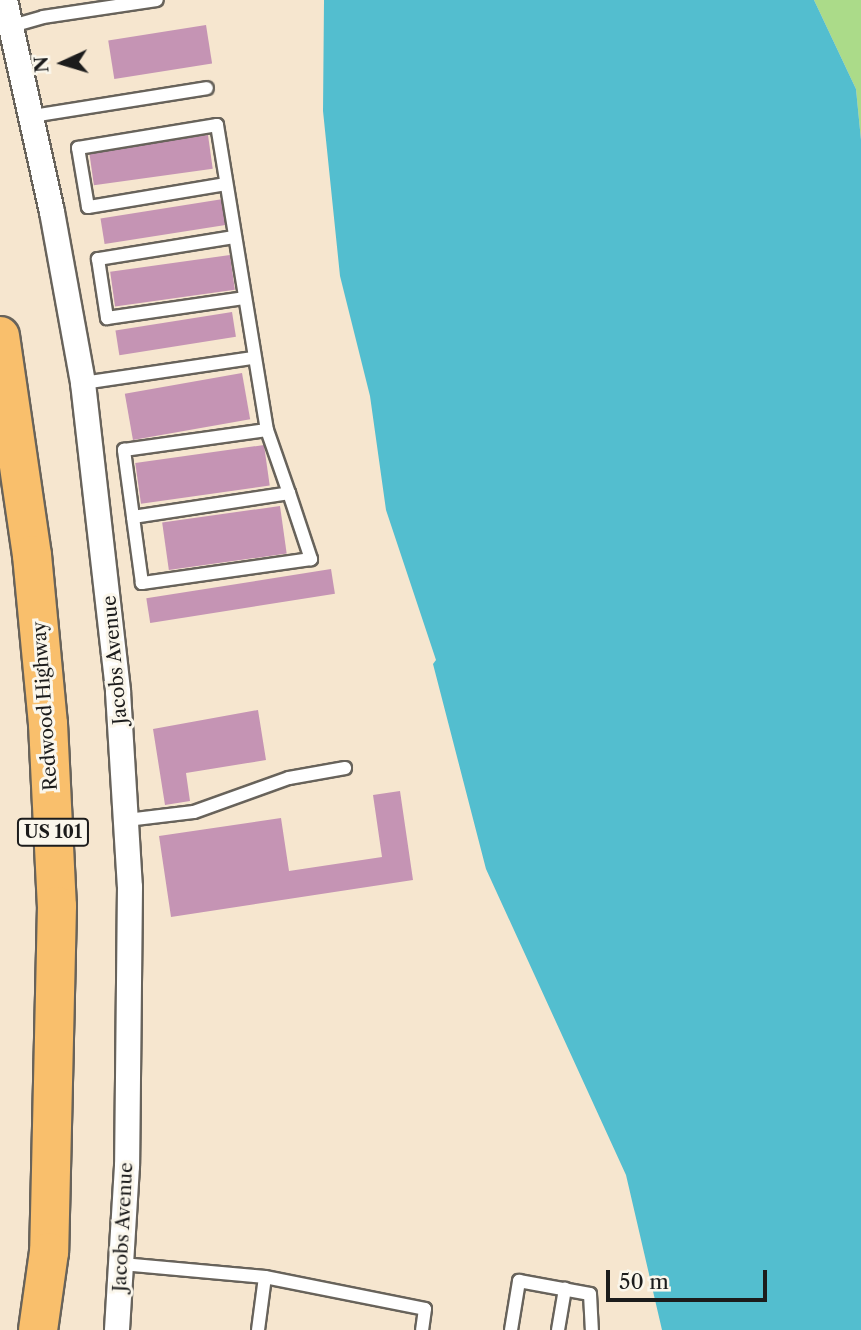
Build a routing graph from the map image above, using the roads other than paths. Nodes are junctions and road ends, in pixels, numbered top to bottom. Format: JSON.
{"nodes":[{"id":1,"x":5,"y":0,"type":"edge"},
{"id":2,"x":157,"y":0,"type":"edge"},
{"id":3,"x":12,"y":26,"type":"junction"},
{"id":4,"x":207,"y":88,"type":"dead end"},
{"id":5,"x":33,"y":116,"type":"junction"},
{"id":6,"x":226,"y":184,"type":"junction"},
{"id":7,"x":234,"y":237,"type":"junction"},
{"id":8,"x":244,"y":298,"type":"junction"},
{"id":9,"x":0,"y":336,"type":"edge"},
{"id":10,"x":253,"y":358,"type":"junction"},
{"id":11,"x":83,"y":383,"type":"junction"},
{"id":12,"x":267,"y":430,"type":"junction"},
{"id":13,"x":289,"y":493,"type":"junction"},
{"id":14,"x":133,"y":517,"type":"junction"},
{"id":15,"x":345,"y":768,"type":"dead end"},
{"id":16,"x":127,"y":820,"type":"junction"},
{"id":17,"x":122,"y":1264,"type":"junction"},
{"id":18,"x":265,"y":1277,"type":"junction"},
{"id":19,"x":565,"y":1289,"type":"junction"},
{"id":20,"x":38,"y":1330,"type":"edge"},
{"id":21,"x":117,"y":1330,"type":"edge"},
{"id":22,"x":258,"y":1330,"type":"edge"},
{"id":23,"x":422,"y":1330,"type":"edge"},
{"id":24,"x":510,"y":1330,"type":"edge"},
{"id":25,"x":558,"y":1330,"type":"edge"},
{"id":26,"x":592,"y":1330,"type":"edge"}],
"edges":[{"from":1,"to":3,"type":"street","name":"Jacobs Avenue"},
{"from":2,"to":3,"type":"lane"},
{"from":3,"to":5,"type":"street","name":"Jacobs Avenue"},
{"from":4,"to":5,"type":"lane"},
{"from":5,"to":11,"type":"street","name":"Jacobs Avenue"},
{"from":6,"to":6,"type":"lane"},
{"from":6,"to":7,"type":"lane"},
{"from":7,"to":8,"type":"lane"},
{"from":7,"to":8,"type":"lane"},
{"from":8,"to":10,"type":"lane"},
{"from":9,"to":20,"type":"highway","name":"Redwood Highway","number":"US 101"},
{"from":10,"to":11,"type":"lane"},
{"from":10,"to":12,"type":"lane"},
{"from":11,"to":16,"type":"street","name":"Jacobs Avenue"},
{"from":12,"to":13,"type":"lane"},
{"from":12,"to":14,"type":"lane"},
{"from":13,"to":14,"type":"lane"},
{"from":13,"to":14,"type":"lane"},
{"from":15,"to":16,"type":"lane"},
{"from":16,"to":17,"type":"street","name":"Jacobs Avenue"},
{"from":17,"to":18,"type":"lane"},
{"from":17,"to":21,"type":"street","name":"Jacobs Avenue"},
{"from":18,"to":22,"type":"lane"},
{"from":18,"to":23,"type":"lane"},
{"from":19,"to":24,"type":"lane"},
{"from":19,"to":25,"type":"lane"},
{"from":19,"to":26,"type":"lane"}]}
